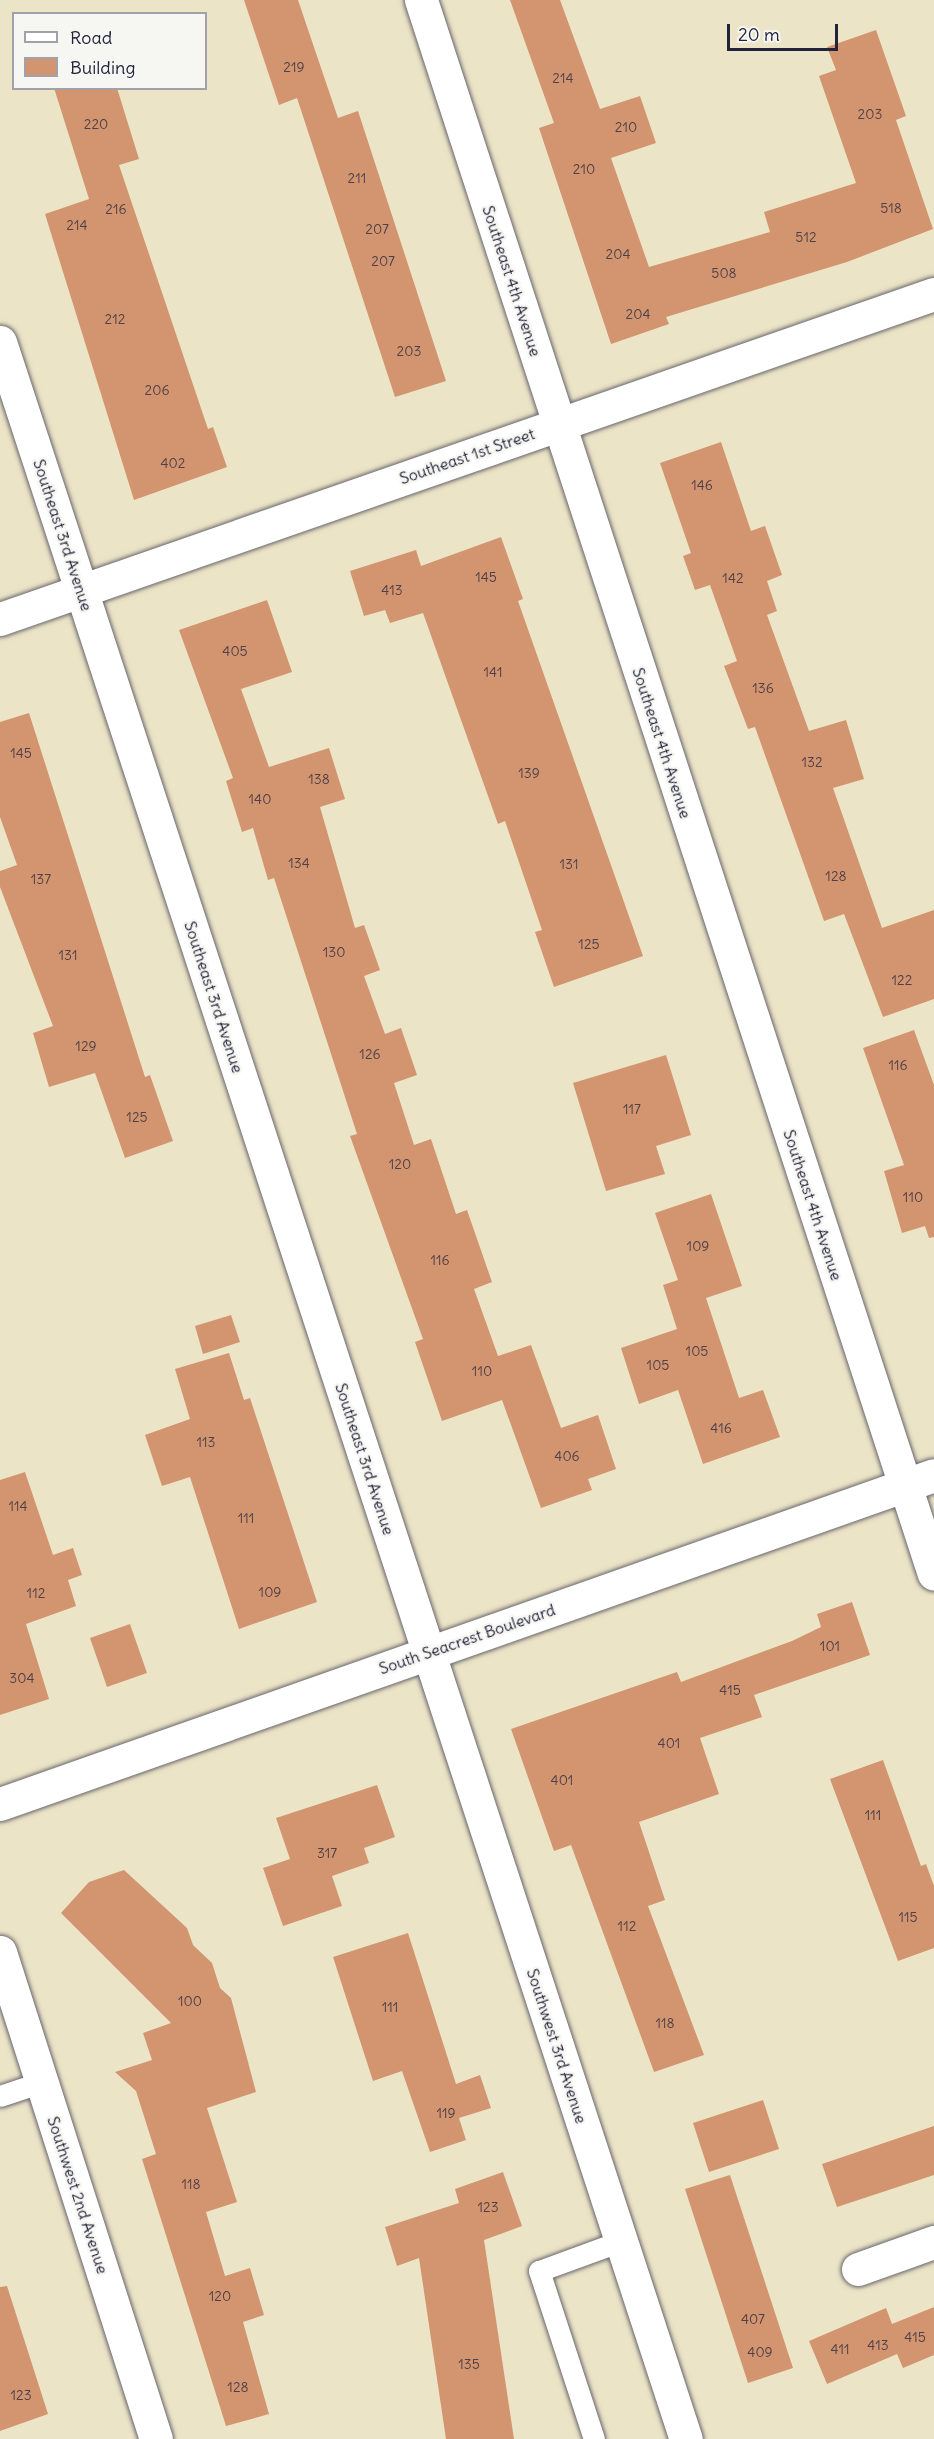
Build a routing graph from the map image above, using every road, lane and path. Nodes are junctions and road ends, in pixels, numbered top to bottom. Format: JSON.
{"nodes":[{"id":1,"x":422,"y":0,"type":"edge"},
{"id":2,"x":934,"y":294,"type":"edge"},
{"id":3,"x":0,"y":342,"type":"edge"},
{"id":4,"x":558,"y":425,"type":"junction"},
{"id":5,"x":81,"y":591,"type":"junction"},
{"id":6,"x":0,"y":619,"type":"edge"},
{"id":7,"x":919,"y":1480,"type":"edge"},
{"id":8,"x":934,"y":1574,"type":"edge"},
{"id":9,"x":429,"y":1653,"type":"junction"},
{"id":10,"x":0,"y":1804,"type":"edge"},
{"id":11,"x":0,"y":1952,"type":"edge"},
{"id":12,"x":42,"y":2082,"type":"junction"},
{"id":13,"x":0,"y":2096,"type":"edge"},
{"id":14,"x":621,"y":2241,"type":"junction"},
{"id":15,"x":934,"y":2242,"type":"edge"},
{"id":16,"x":858,"y":2269,"type":"dead end"},
{"id":17,"x":156,"y":2439,"type":"edge"},
{"id":18,"x":594,"y":2439,"type":"edge"},
{"id":19,"x":686,"y":2439,"type":"edge"}],
"edges":[{"from":1,"to":4,"type":"street","name":"Southeast 4th Avenue"},
{"from":2,"to":4,"type":"street","name":"Southeast 1st Street"},
{"from":3,"to":5,"type":"street","name":"Southeast 3rd Avenue"},
{"from":4,"to":5,"type":"street","name":"Southeast 1st Street"},
{"from":4,"to":7,"type":"street","name":"Southeast 4th Avenue"},
{"from":5,"to":6,"type":"street","name":"Southeast 1st Street"},
{"from":5,"to":9,"type":"street","name":"Southeast 3rd Avenue"},
{"from":7,"to":8,"type":"street","name":"Southeast 4th Avenue"},
{"from":7,"to":9,"type":"street","name":"South Seacrest Boulevard"},
{"from":9,"to":10,"type":"street","name":"South Seacrest Boulevard"},
{"from":9,"to":14,"type":"street","name":"Southwest 3rd Avenue"},
{"from":11,"to":12,"type":"street","name":"Southwest 2nd Avenue"},
{"from":12,"to":13,"type":"lane"},
{"from":12,"to":17,"type":"street","name":"Southwest 2nd Avenue"},
{"from":14,"to":18,"type":"lane"},
{"from":14,"to":19,"type":"street","name":"Southwest 3rd Avenue"},
{"from":15,"to":16,"type":"street"}]}
